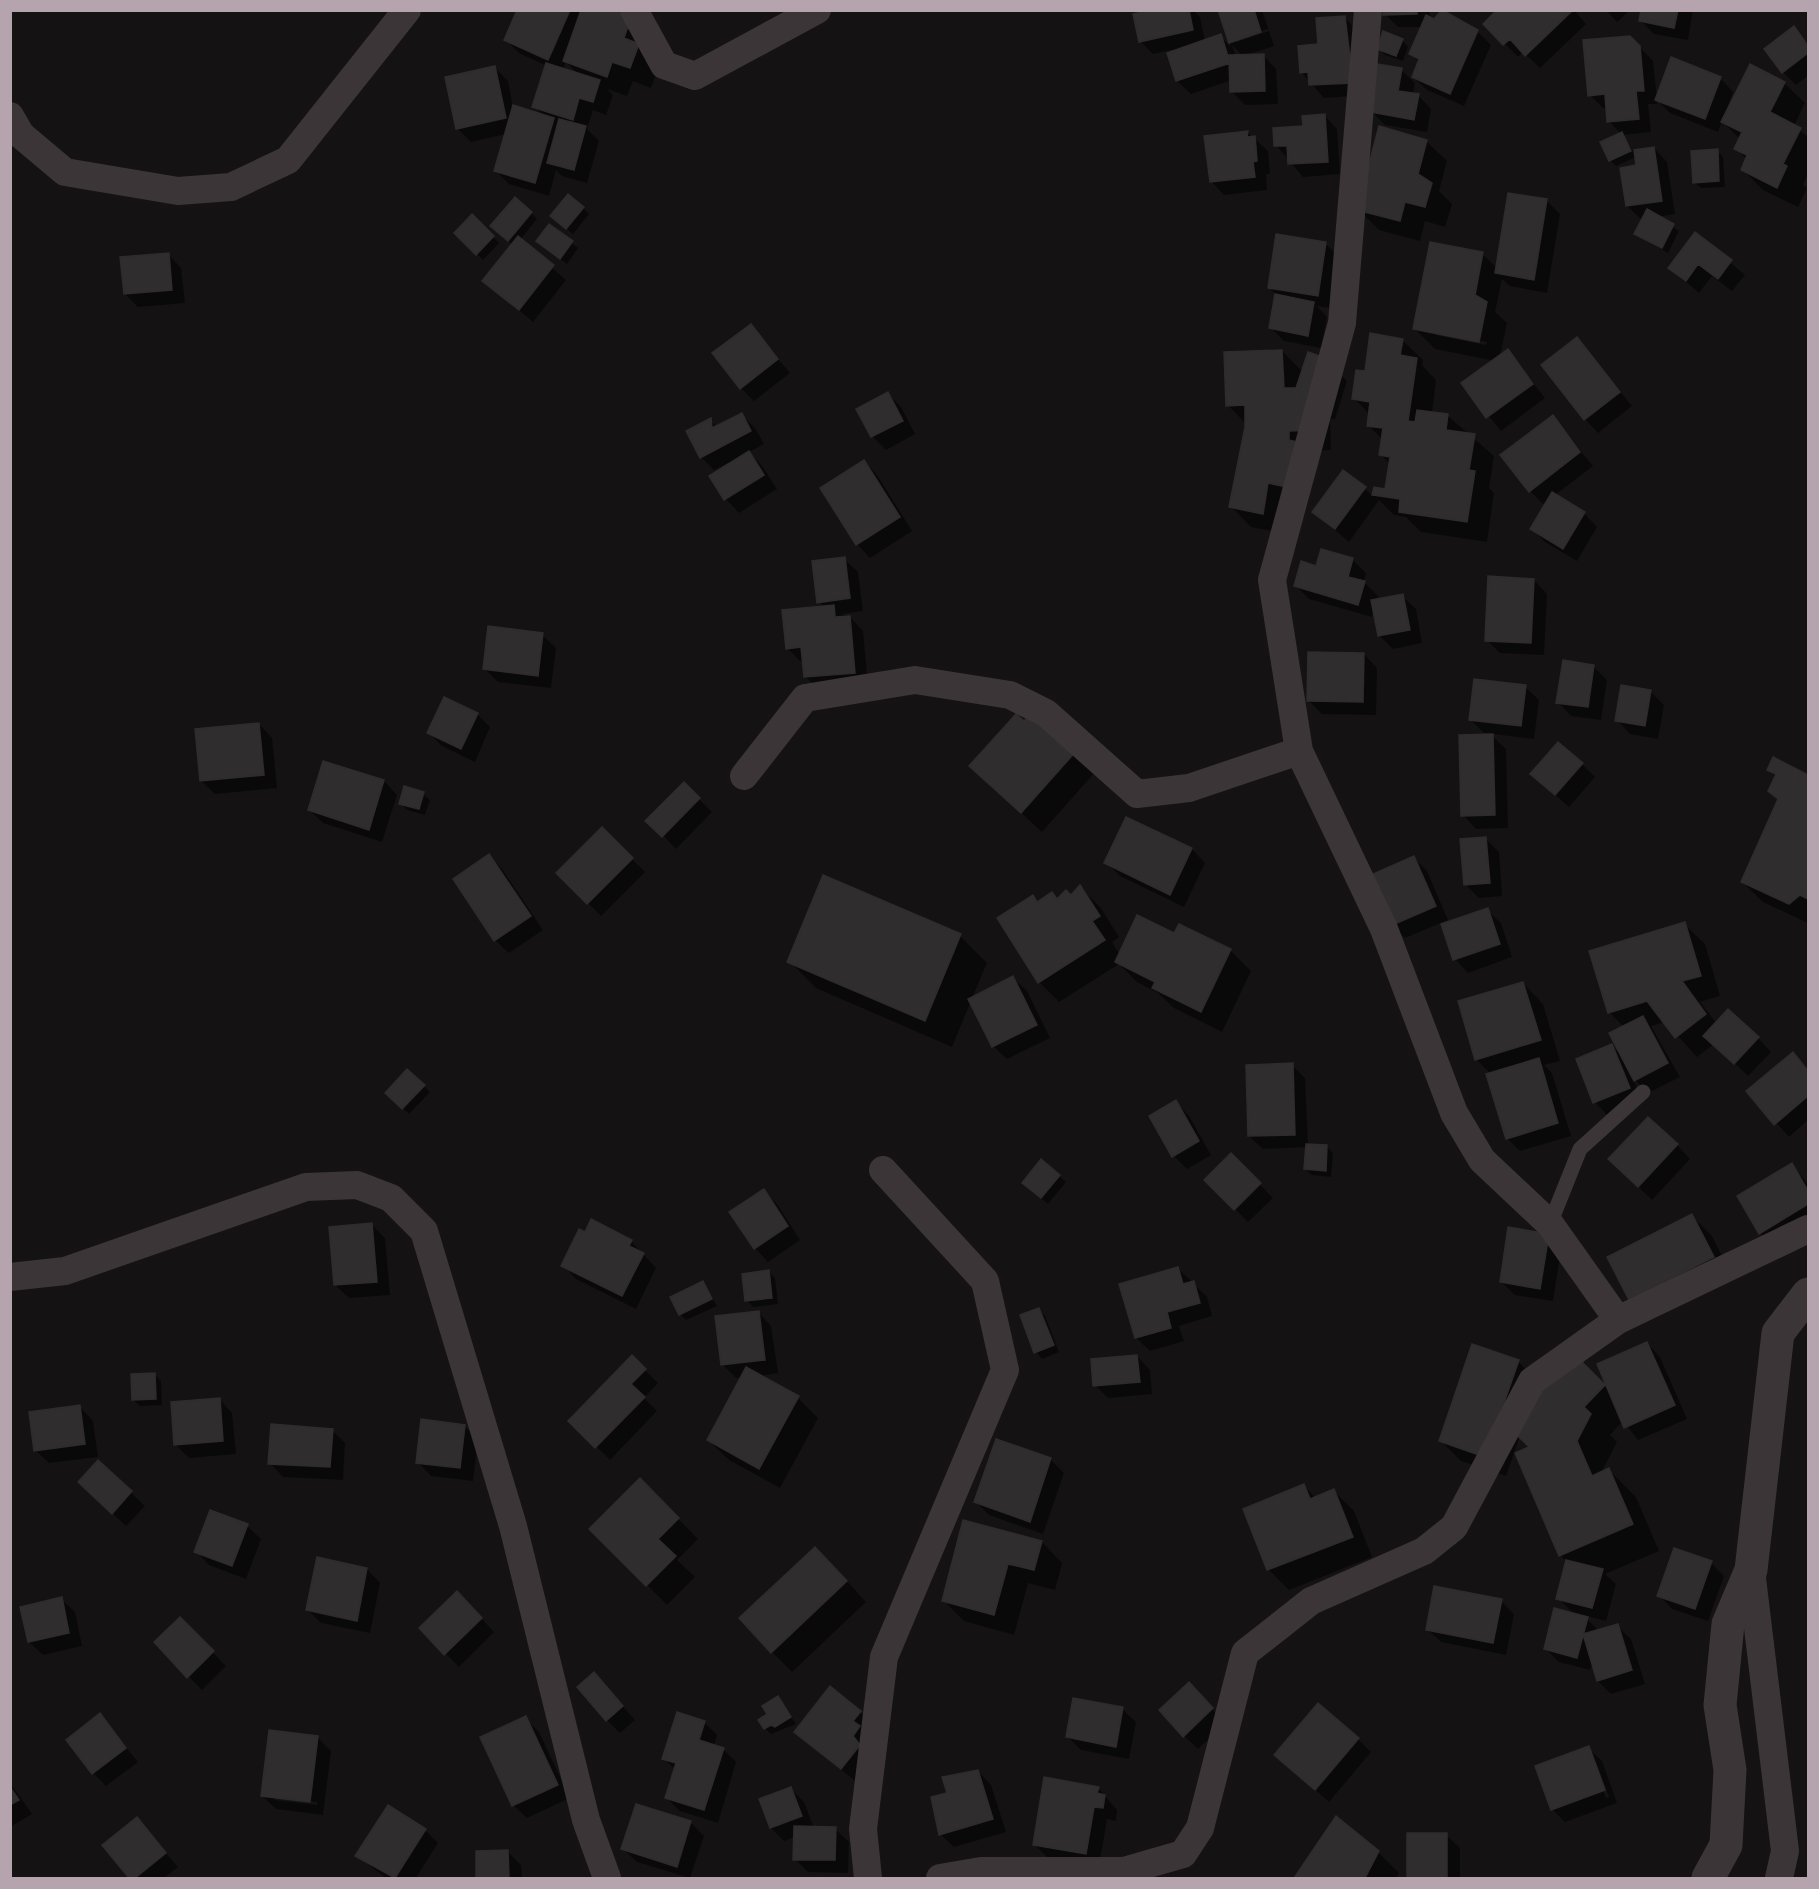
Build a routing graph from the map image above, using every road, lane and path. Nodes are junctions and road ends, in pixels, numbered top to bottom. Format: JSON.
{"nodes":[{"id":1,"x":407,"y":10,"type":"edge"},
{"id":2,"x":634,"y":10,"type":"edge"},
{"id":3,"x":817,"y":10,"type":"edge"},
{"id":4,"x":1368,"y":10,"type":"edge"},
{"id":5,"x":10,"y":116,"type":"edge"},
{"id":6,"x":1299,"y":751,"type":"junction"},
{"id":7,"x":744,"y":776,"type":"dead end"},
{"id":8,"x":1642,"y":1092,"type":"dead end"},
{"id":9,"x":883,"y":1170,"type":"dead end"},
{"id":10,"x":1550,"y":1224,"type":"junction"},
{"id":11,"x":1809,"y":1229,"type":"edge"},
{"id":12,"x":10,"y":1277,"type":"edge"},
{"id":13,"x":1809,"y":1294,"type":"edge"},
{"id":14,"x":1618,"y":1320,"type":"junction"},
{"id":15,"x":1751,"y":1570,"type":"junction"},
{"id":16,"x":607,"y":1878,"type":"edge"},
{"id":17,"x":868,"y":1878,"type":"edge"},
{"id":18,"x":940,"y":1878,"type":"edge"},
{"id":19,"x":1708,"y":1878,"type":"edge"},
{"id":20,"x":1779,"y":1878,"type":"edge"}],
"edges":[{"from":1,"to":5,"type":"street"},
{"from":2,"to":3,"type":"street"},
{"from":4,"to":6,"type":"street"},
{"from":6,"to":7,"type":"street"},
{"from":6,"to":10,"type":"street"},
{"from":8,"to":10,"type":"lane"},
{"from":9,"to":17,"type":"street"},
{"from":10,"to":14,"type":"street"},
{"from":11,"to":14,"type":"street"},
{"from":12,"to":16,"type":"street"},
{"from":13,"to":15,"type":"street"},
{"from":14,"to":18,"type":"street"},
{"from":15,"to":19,"type":"street"},
{"from":15,"to":20,"type":"street"}]}
